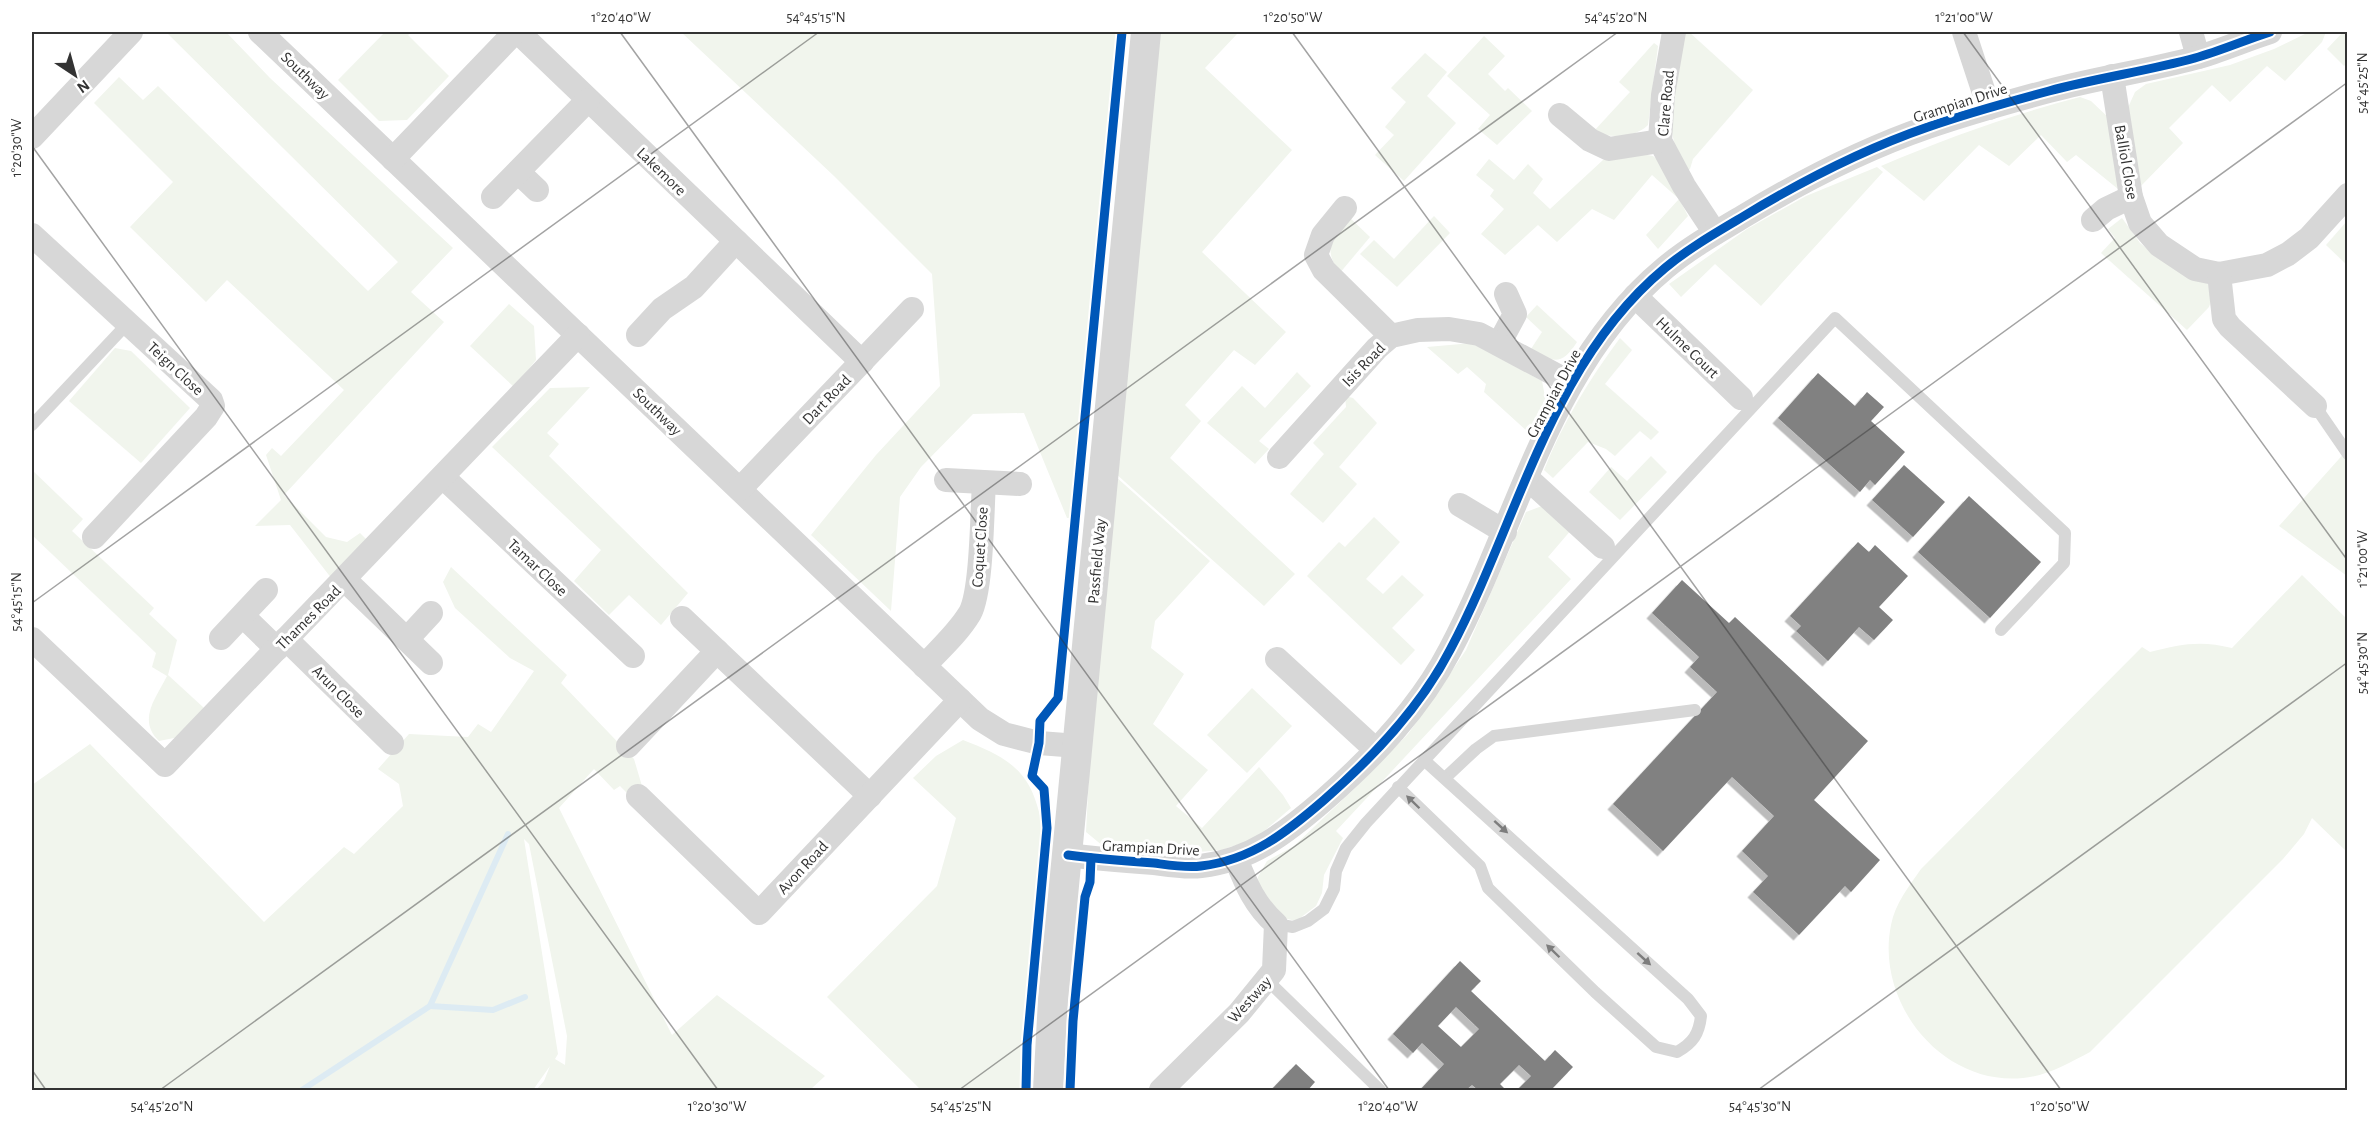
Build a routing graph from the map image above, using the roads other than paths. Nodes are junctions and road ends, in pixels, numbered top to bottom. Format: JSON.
{"nodes":[{"id":1,"x":131,"y":32,"type":"edge"},
{"id":2,"x":260,"y":32,"type":"edge"},
{"id":3,"x":517,"y":32,"type":"edge"},
{"id":4,"x":1146,"y":32,"type":"edge"},
{"id":5,"x":1674,"y":32,"type":"edge"},
{"id":6,"x":1964,"y":32,"type":"edge"},
{"id":7,"x":2191,"y":32,"type":"edge"},
{"id":8,"x":2270,"y":32,"type":"edge"},
{"id":9,"x":2198,"y":57,"type":"junction"},
{"id":10,"x":2112,"y":76,"type":"junction"},
{"id":11,"x":588,"y":100,"type":"junction"},
{"id":12,"x":1989,"y":108,"type":"junction"},
{"id":13,"x":1560,"y":115,"type":"dead end"},
{"id":14,"x":32,"y":137,"type":"edge"},
{"id":15,"x":1660,"y":141,"type":"junction"},
{"id":16,"x":393,"y":159,"type":"junction"},
{"id":17,"x":518,"y":172,"type":"junction"},
{"id":18,"x":537,"y":190,"type":"dead end"},
{"id":19,"x":2348,"y":195,"type":"edge"},
{"id":20,"x":493,"y":197,"type":"dead end"},
{"id":21,"x":2131,"y":197,"type":"junction"},
{"id":22,"x":1345,"y":208,"type":"dead end"},
{"id":23,"x":2093,"y":219,"type":"dead end"},
{"id":24,"x":1715,"y":233,"type":"junction"},
{"id":25,"x":32,"y":235,"type":"edge"},
{"id":26,"x":736,"y":241,"type":"junction"},
{"id":27,"x":2219,"y":274,"type":"junction"},
{"id":28,"x":1506,"y":294,"type":"dead end"},
{"id":29,"x":1635,"y":297,"type":"junction"},
{"id":30,"x":912,"y":309,"type":"dead end"},
{"id":31,"x":128,"y":323,"type":"junction"},
{"id":32,"x":578,"y":335,"type":"junction"},
{"id":33,"x":638,"y":335,"type":"dead end"},
{"id":34,"x":1391,"y":336,"type":"junction"},
{"id":35,"x":1499,"y":344,"type":"junction"},
{"id":36,"x":862,"y":362,"type":"junction"},
{"id":37,"x":1572,"y":383,"type":"junction"},
{"id":38,"x":1742,"y":398,"type":"dead end"},
{"id":39,"x":2315,"y":406,"type":"joint"},
{"id":40,"x":32,"y":425,"type":"edge"},
{"id":41,"x":2348,"y":454,"type":"edge"},
{"id":42,"x":1279,"y":457,"type":"dead end"},
{"id":43,"x":444,"y":477,"type":"junction"},
{"id":44,"x":1527,"y":478,"type":"junction"},
{"id":45,"x":946,"y":480,"type":"dead end"},
{"id":46,"x":984,"y":483,"type":"junction"},
{"id":47,"x":1020,"y":484,"type":"dead end"},
{"id":48,"x":740,"y":489,"type":"junction"},
{"id":49,"x":1460,"y":504,"type":"dead end"},
{"id":50,"x":1505,"y":532,"type":"junction"},
{"id":51,"x":94,"y":537,"type":"dead end"},
{"id":52,"x":1603,"y":547,"type":"dead end"},
{"id":53,"x":345,"y":580,"type":"junction"},
{"id":54,"x":266,"y":590,"type":"dead end"},
{"id":55,"x":431,"y":613,"type":"dead end"},
{"id":56,"x":243,"y":616,"type":"junction"},
{"id":57,"x":682,"y":618,"type":"dead end"},
{"id":58,"x":2001,"y":630,"type":"dead end"},
{"id":59,"x":221,"y":638,"type":"dead end"},
{"id":60,"x":32,"y":639,"type":"edge"},
{"id":61,"x":406,"y":639,"type":"junction"},
{"id":62,"x":281,"y":644,"type":"junction"},
{"id":63,"x":717,"y":651,"type":"junction"},
{"id":64,"x":633,"y":656,"type":"dead end"},
{"id":65,"x":1277,"y":659,"type":"dead end"},
{"id":66,"x":431,"y":663,"type":"dead end"},
{"id":67,"x":924,"y":666,"type":"junction"},
{"id":68,"x":960,"y":700,"type":"junction"},
{"id":69,"x":1695,"y":710,"type":"dead end"},
{"id":70,"x":392,"y":743,"type":"dead end"},
{"id":71,"x":628,"y":746,"type":"dead end"},
{"id":72,"x":1078,"y":746,"type":"junction"},
{"id":73,"x":1376,"y":750,"type":"junction"},
{"id":74,"x":1424,"y":760,"type":"junction"},
{"id":75,"x":1446,"y":778,"type":"junction"},
{"id":76,"x":1398,"y":788,"type":"junction"},
{"id":77,"x":639,"y":796,"type":"dead end"},
{"id":78,"x":870,"y":796,"type":"junction"},
{"id":79,"x":1068,"y":855,"type":"junction"},
{"id":80,"x":1236,"y":859,"type":"junction"},
{"id":81,"x":1276,"y":924,"type":"junction"},
{"id":82,"x":1267,"y":980,"type":"junction"},
{"id":83,"x":1048,"y":1090,"type":"edge"},
{"id":84,"x":1161,"y":1090,"type":"edge"},
{"id":85,"x":1380,"y":1090,"type":"edge"}],
"edges":[{"from":1,"to":14,"type":"street"},
{"from":2,"to":16,"type":"street","name":"Southway"},
{"from":3,"to":11,"type":"street","name":"Lakemore"},
{"from":3,"to":16,"type":"street","name":"Lakemore"},
{"from":4,"to":72,"type":"street","name":"Passfield Way"},
{"from":5,"to":15,"type":"street","name":"Clare Road"},
{"from":6,"to":12,"type":"street"},
{"from":7,"to":9,"type":"street"},
{"from":8,"to":9,"type":"street","name":"Grampian Drive"},
{"from":9,"to":10,"type":"street","name":"Grampian Drive"},
{"from":10,"to":12,"type":"street","name":"Grampian Drive"},
{"from":10,"to":21,"type":"street","name":"Balliol Close"},
{"from":11,"to":17,"type":"street"},
{"from":11,"to":26,"type":"street","name":"Lakemore"},
{"from":12,"to":24,"type":"street","name":"Grampian Drive"},
{"from":13,"to":15,"type":"street"},
{"from":15,"to":24,"type":"street","name":"Clare Road"},
{"from":16,"to":32,"type":"street","name":"Southway"},
{"from":17,"to":18,"type":"street"},
{"from":17,"to":20,"type":"street"},
{"from":19,"to":27,"type":"street","name":"Balliol Close"},
{"from":21,"to":23,"type":"street"},
{"from":21,"to":27,"type":"street","name":"Balliol Close"},
{"from":22,"to":34,"type":"street"},
{"from":24,"to":29,"type":"street","name":"Grampian Drive"},
{"from":25,"to":31,"type":"street","name":"Teign Close"},
{"from":26,"to":33,"type":"street"},
{"from":26,"to":36,"type":"street","name":"Lakemore"},
{"from":27,"to":39,"type":"street"},
{"from":28,"to":35,"type":"street"},
{"from":29,"to":37,"type":"street","name":"Grampian Drive"},
{"from":29,"to":38,"type":"street","name":"Hulme Court"},
{"from":30,"to":36,"type":"street","name":"Dart Road"},
{"from":31,"to":40,"type":"lane"},
{"from":31,"to":51,"type":"street","name":"Teign Close"},
{"from":32,"to":43,"type":"street","name":"Thames Road"},
{"from":32,"to":48,"type":"street","name":"Southway"},
{"from":34,"to":35,"type":"street","name":"Isis Road"},
{"from":34,"to":42,"type":"street","name":"Isis Road"},
{"from":35,"to":37,"type":"street","name":"Isis Road"},
{"from":36,"to":48,"type":"street","name":"Dart Road"},
{"from":37,"to":44,"type":"street","name":"Grampian Drive"},
{"from":39,"to":41,"type":"lane"},
{"from":43,"to":53,"type":"street","name":"Thames Road"},
{"from":43,"to":64,"type":"street","name":"Tamar Close"},
{"from":44,"to":50,"type":"street","name":"Grampian Drive"},
{"from":44,"to":52,"type":"street"},
{"from":45,"to":46,"type":"street"},
{"from":46,"to":47,"type":"street"},
{"from":46,"to":67,"type":"street","name":"Coquet Close"},
{"from":48,"to":67,"type":"street","name":"Southway"},
{"from":49,"to":50,"type":"street"},
{"from":50,"to":73,"type":"street","name":"Grampian Drive"},
{"from":53,"to":61,"type":"street"},
{"from":53,"to":62,"type":"street","name":"Thames Road"},
{"from":54,"to":56,"type":"street"},
{"from":55,"to":61,"type":"street"},
{"from":56,"to":59,"type":"street"},
{"from":56,"to":62,"type":"street","name":"Arun Close"},
{"from":57,"to":63,"type":"street"},
{"from":58,"to":74,"type":"lane"},
{"from":60,"to":62,"type":"street","name":"Thames Road"},
{"from":61,"to":66,"type":"street"},
{"from":62,"to":70,"type":"street","name":"Arun Close"},
{"from":63,"to":71,"type":"street"},
{"from":63,"to":78,"type":"street"},
{"from":65,"to":73,"type":"street"},
{"from":67,"to":68,"type":"street","name":"Southway"},
{"from":68,"to":72,"type":"street","name":"Southway"},
{"from":68,"to":78,"type":"street","name":"Avon Road"},
{"from":69,"to":75,"type":"lane"},
{"from":72,"to":79,"type":"street","name":"Passfield Way"},
{"from":73,"to":80,"type":"street","name":"Grampian Drive"},
{"from":74,"to":75,"type":"lane"},
{"from":74,"to":76,"type":"lane"},
{"from":75,"to":76,"type":"lane","one_way":true},
{"from":76,"to":81,"type":"lane"},
{"from":77,"to":78,"type":"street","name":"Avon Road"},
{"from":79,"to":80,"type":"street","name":"Grampian Drive"},
{"from":79,"to":83,"type":"street","name":"Passfield Way"},
{"from":80,"to":81,"type":"street"},
{"from":81,"to":82,"type":"street","name":"Westway"},
{"from":82,"to":84,"type":"street","name":"Westway"},
{"from":82,"to":85,"type":"lane"}]}
